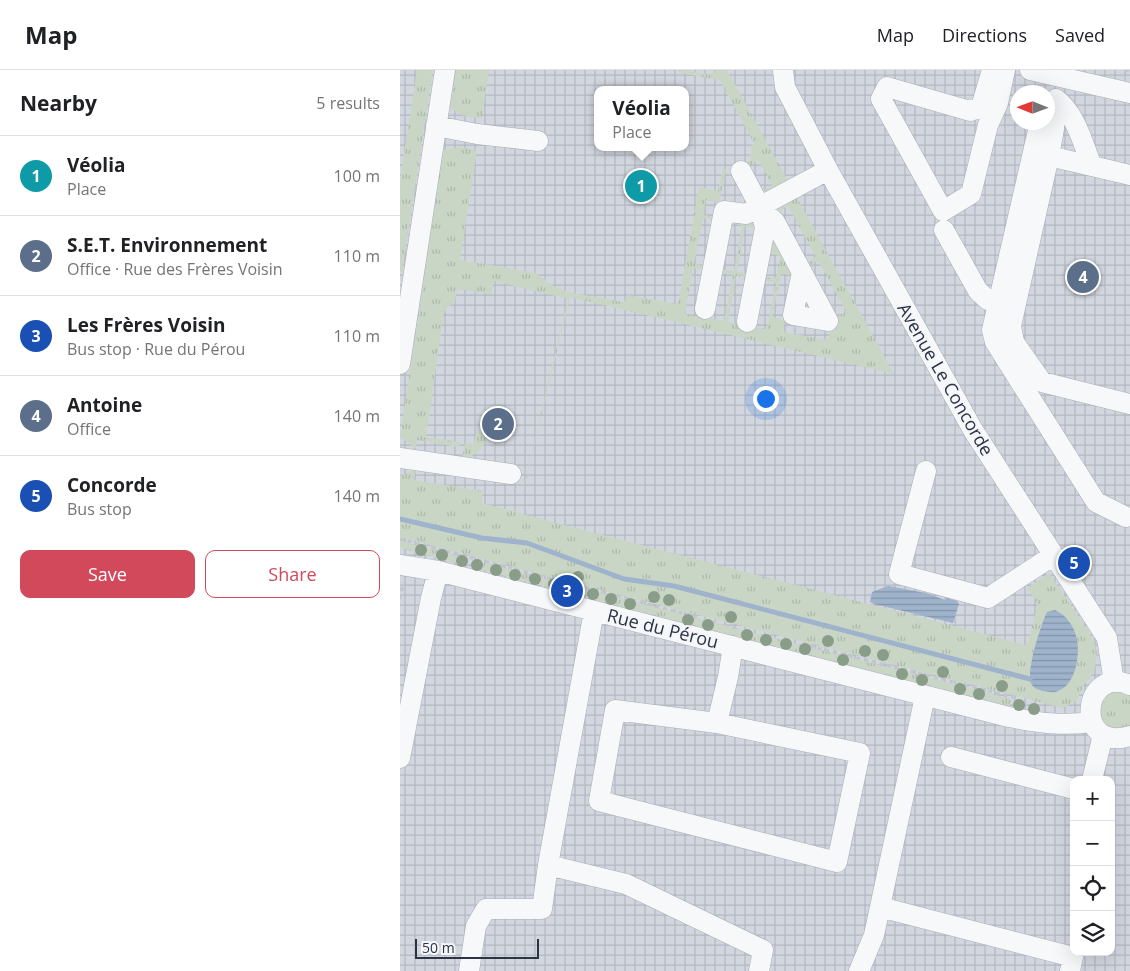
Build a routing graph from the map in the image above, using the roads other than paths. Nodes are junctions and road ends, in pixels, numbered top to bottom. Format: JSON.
{"nodes":[{"id":1,"x":445,"y":70,"type":"edge"},
{"id":2,"x":783,"y":70,"type":"edge"},
{"id":3,"x":992,"y":70,"type":"edge"},
{"id":4,"x":1005,"y":70,"type":"edge"},
{"id":5,"x":1030,"y":70,"type":"edge"},
{"id":6,"x":1064,"y":75,"type":"edge"},
{"id":7,"x":1130,"y":93,"type":"edge"},
{"id":8,"x":1055,"y":97,"type":"edge"},
{"id":9,"x":1055,"y":104,"type":"edge"},
{"id":10,"x":970,"y":111,"type":"junction"},
{"id":11,"x":988,"y":125,"type":"junction"},
{"id":12,"x":436,"y":126,"type":"junction"},
{"id":13,"x":1038,"y":130,"type":"edge"},
{"id":14,"x":1054,"y":130,"type":"edge"},
{"id":15,"x":538,"y":142,"type":"dead end"},
{"id":16,"x":1049,"y":156,"type":"junction"},
{"id":17,"x":1092,"y":166,"type":"junction"},
{"id":18,"x":828,"y":170,"type":"junction"},
{"id":19,"x":741,"y":171,"type":"dead end"},
{"id":20,"x":1130,"y":175,"type":"edge"},
{"id":21,"x":760,"y":207,"type":"junction"},
{"id":22,"x":944,"y":230,"type":"dead end"},
{"id":23,"x":802,"y":272,"type":"dead end"},
{"id":24,"x":997,"y":302,"type":"junction"},
{"id":25,"x":705,"y":309,"type":"dead end"},
{"id":26,"x":747,"y":322,"type":"dead end"},
{"id":27,"x":400,"y":364,"type":"edge"},
{"id":28,"x":1130,"y":404,"type":"edge"},
{"id":29,"x":400,"y":458,"type":"edge"},
{"id":30,"x":926,"y":471,"type":"dead end"},
{"id":31,"x":511,"y":474,"type":"dead end"},
{"id":32,"x":1129,"y":523,"type":"edge"},
{"id":33,"x":1054,"y":555,"type":"junction"},
{"id":34,"x":400,"y":565,"type":"edge"},
{"id":35,"x":438,"y":571,"type":"junction"},
{"id":36,"x":594,"y":611,"type":"junction"},
{"id":37,"x":733,"y":646,"type":"junction"},
{"id":38,"x":1122,"y":683,"type":"edge"},
{"id":39,"x":925,"y":696,"type":"junction"},
{"id":40,"x":717,"y":723,"type":"junction"},
{"id":41,"x":1098,"y":728,"type":"junction"},
{"id":42,"x":1130,"y":736,"type":"edge"},
{"id":43,"x":951,"y":757,"type":"dead end"},
{"id":44,"x":400,"y":758,"type":"edge"},
{"id":45,"x":1092,"y":776,"type":"edge"},
{"id":46,"x":1070,"y":788,"type":"edge"},
{"id":47,"x":548,"y":865,"type":"junction"},
{"id":48,"x":880,"y":907,"type":"junction"},
{"id":49,"x":469,"y":971,"type":"edge"},
{"id":50,"x":759,"y":971,"type":"edge"},
{"id":51,"x":859,"y":971,"type":"edge"},
{"id":52,"x":1070,"y":971,"type":"edge"}],
"edges":[{"from":1,"to":12,"type":"street"},
{"from":2,"to":18,"type":"street","name":"Avenue Le Concorde"},
{"from":3,"to":10,"type":"street"},
{"from":4,"to":11,"type":"street"},
{"from":5,"to":6,"type":"street"},
{"from":6,"to":7,"type":"street"},
{"from":6,"to":8,"type":"street"},
{"from":9,"to":17,"type":"street"},
{"from":10,"to":11,"type":"street"},
{"from":10,"to":11,"type":"street"},
{"from":12,"to":15,"type":"street"},
{"from":12,"to":27,"type":"street"},
{"from":13,"to":24,"type":"street"},
{"from":14,"to":16,"type":"street"},
{"from":16,"to":17,"type":"street"},
{"from":16,"to":28,"type":"street"},
{"from":17,"to":20,"type":"street"},
{"from":18,"to":21,"type":"street"},
{"from":18,"to":33,"type":"street","name":"Avenue Le Concorde"},
{"from":19,"to":21,"type":"street"},
{"from":21,"to":23,"type":"street"},
{"from":21,"to":25,"type":"street"},
{"from":21,"to":26,"type":"street"},
{"from":22,"to":24,"type":"street"},
{"from":24,"to":32,"type":"street"},
{"from":29,"to":31,"type":"street"},
{"from":30,"to":33,"type":"street"},
{"from":33,"to":38,"type":"street","name":"Avenue Le Concorde"},
{"from":34,"to":35,"type":"street","name":"Rue du Pérou"},
{"from":35,"to":36,"type":"street","name":"Rue du Pérou"},
{"from":35,"to":44,"type":"street"},
{"from":36,"to":37,"type":"street","name":"Rue du Pérou"},
{"from":36,"to":47,"type":"street"},
{"from":37,"to":39,"type":"street","name":"Rue du Pérou"},
{"from":37,"to":40,"type":"street"},
{"from":38,"to":41,"type":"street"},
{"from":39,"to":41,"type":"street","name":"Rue du Pérou"},
{"from":39,"to":48,"type":"street"},
{"from":40,"to":40,"type":"street"},
{"from":41,"to":42,"type":"street","name":"Rue du Pérou"},
{"from":41,"to":45,"type":"street"},
{"from":43,"to":46,"type":"street"},
{"from":47,"to":49,"type":"street"},
{"from":47,"to":50,"type":"street"},
{"from":48,"to":51,"type":"street"},
{"from":48,"to":52,"type":"street"}]}
